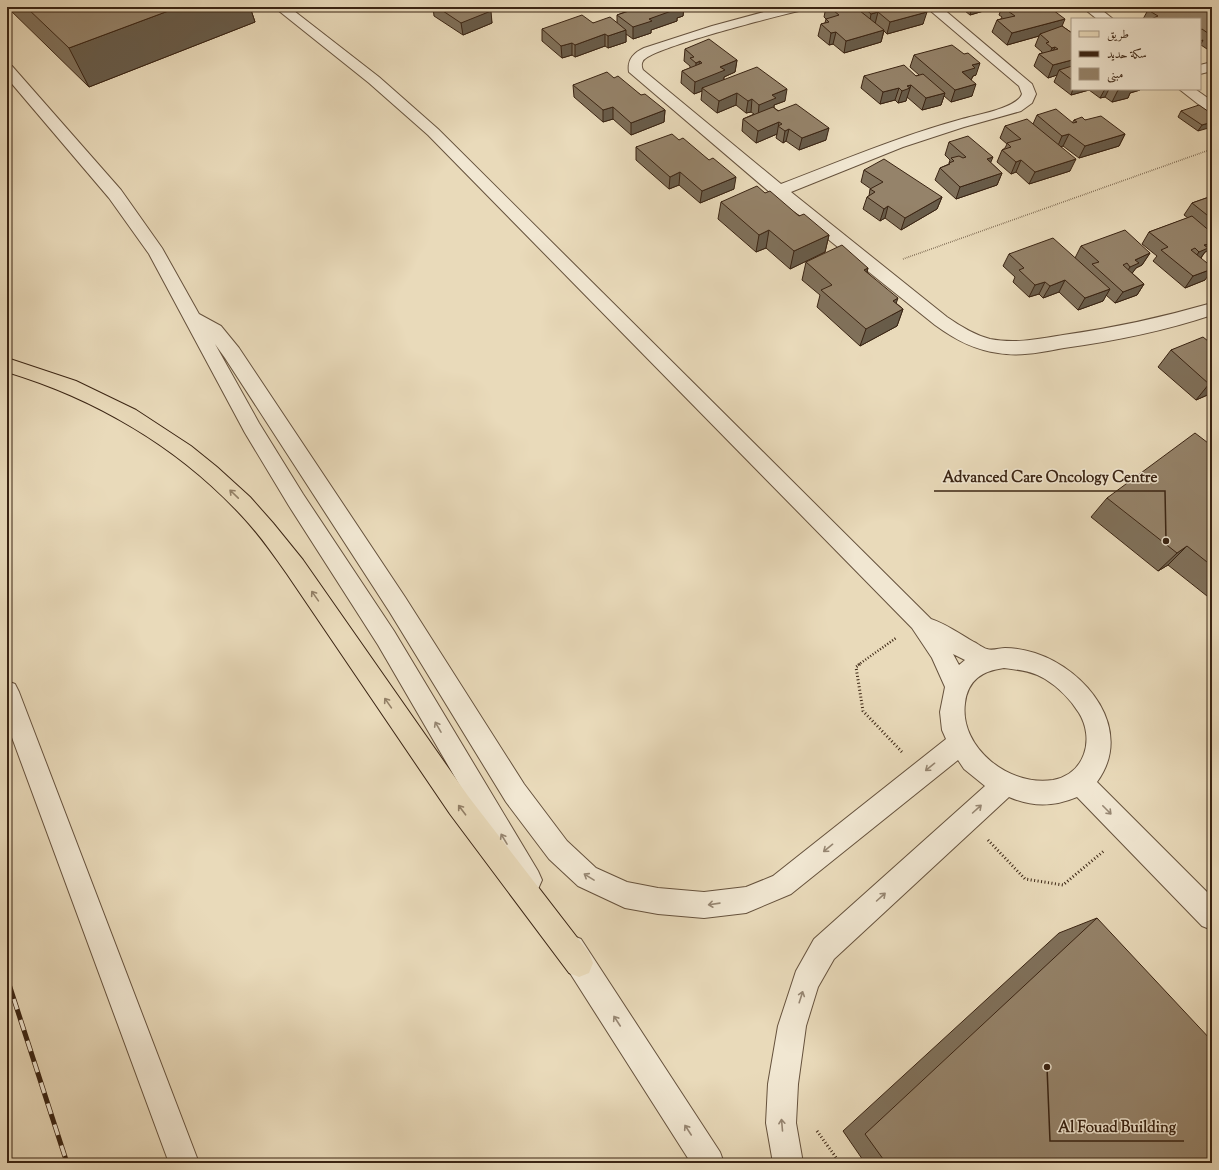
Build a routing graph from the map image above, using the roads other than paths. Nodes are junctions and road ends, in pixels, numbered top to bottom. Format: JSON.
{"nodes":[{"id":1,"x":281,"y":7,"type":"edge"},
{"id":2,"x":798,"y":7,"type":"edge"},
{"id":3,"x":933,"y":7,"type":"edge"},
{"id":4,"x":1084,"y":9,"type":"edge"},
{"id":5,"x":1088,"y":18,"type":"edge"},
{"id":6,"x":1104,"y":18,"type":"edge"},
{"id":7,"x":1212,"y":66,"type":"edge"},
{"id":8,"x":7,"y":69,"type":"edge"},
{"id":9,"x":1201,"y":70,"type":"edge"},
{"id":10,"x":1201,"y":87,"type":"edge"},
{"id":11,"x":1187,"y":90,"type":"edge"},
{"id":12,"x":1212,"y":95,"type":"edge"},
{"id":13,"x":1212,"y":108,"type":"edge"},
{"id":14,"x":779,"y":191,"type":"junction"},
{"id":15,"x":1212,"y":309,"type":"edge"},
{"id":16,"x":192,"y":317,"type":"junction"},
{"id":17,"x":7,"y":365,"type":"edge"},
{"id":18,"x":920,"y":621,"type":"junction"},
{"id":19,"x":987,"y":661,"type":"junction"},
{"id":20,"x":956,"y":686,"type":"junction"},
{"id":21,"x":7,"y":692,"type":"edge"},
{"id":22,"x":960,"y":743,"type":"junction"},
{"id":23,"x":1079,"y":782,"type":"junction"},
{"id":24,"x":1005,"y":784,"type":"junction"},
{"id":25,"x":1212,"y":916,"type":"edge"},
{"id":26,"x":579,"y":963,"type":"junction"},
{"id":27,"x":184,"y":1163,"type":"edge"},
{"id":28,"x":709,"y":1163,"type":"edge"},
{"id":29,"x":788,"y":1163,"type":"edge"}],
"edges":[{"from":1,"to":18,"type":"street"},
{"from":2,"to":14,"type":"street"},
{"from":3,"to":14,"type":"street"},
{"from":4,"to":5,"type":"street"},
{"from":4,"to":6,"type":"street"},
{"from":7,"to":9,"type":"street"},
{"from":8,"to":16,"type":"street"},
{"from":10,"to":12,"type":"street"},
{"from":11,"to":13,"type":"street"},
{"from":14,"to":15,"type":"street"},
{"from":22,"to":16,"type":"street","one_way":true},
{"from":26,"to":16,"type":"street","one_way":true},
{"from":26,"to":17,"type":"main road","one_way":true},
{"from":18,"to":19,"type":"street"},
{"from":18,"to":20,"type":"street"},
{"from":19,"to":20,"type":"street"},
{"from":19,"to":23,"type":"street"},
{"from":20,"to":22,"type":"street"},
{"from":21,"to":27,"type":"street"},
{"from":22,"to":24,"type":"street"},
{"from":23,"to":24,"type":"street"},
{"from":23,"to":25,"type":"street","one_way":true},
{"from":29,"to":24,"type":"street","one_way":true},
{"from":28,"to":26,"type":"street","one_way":true}]}
